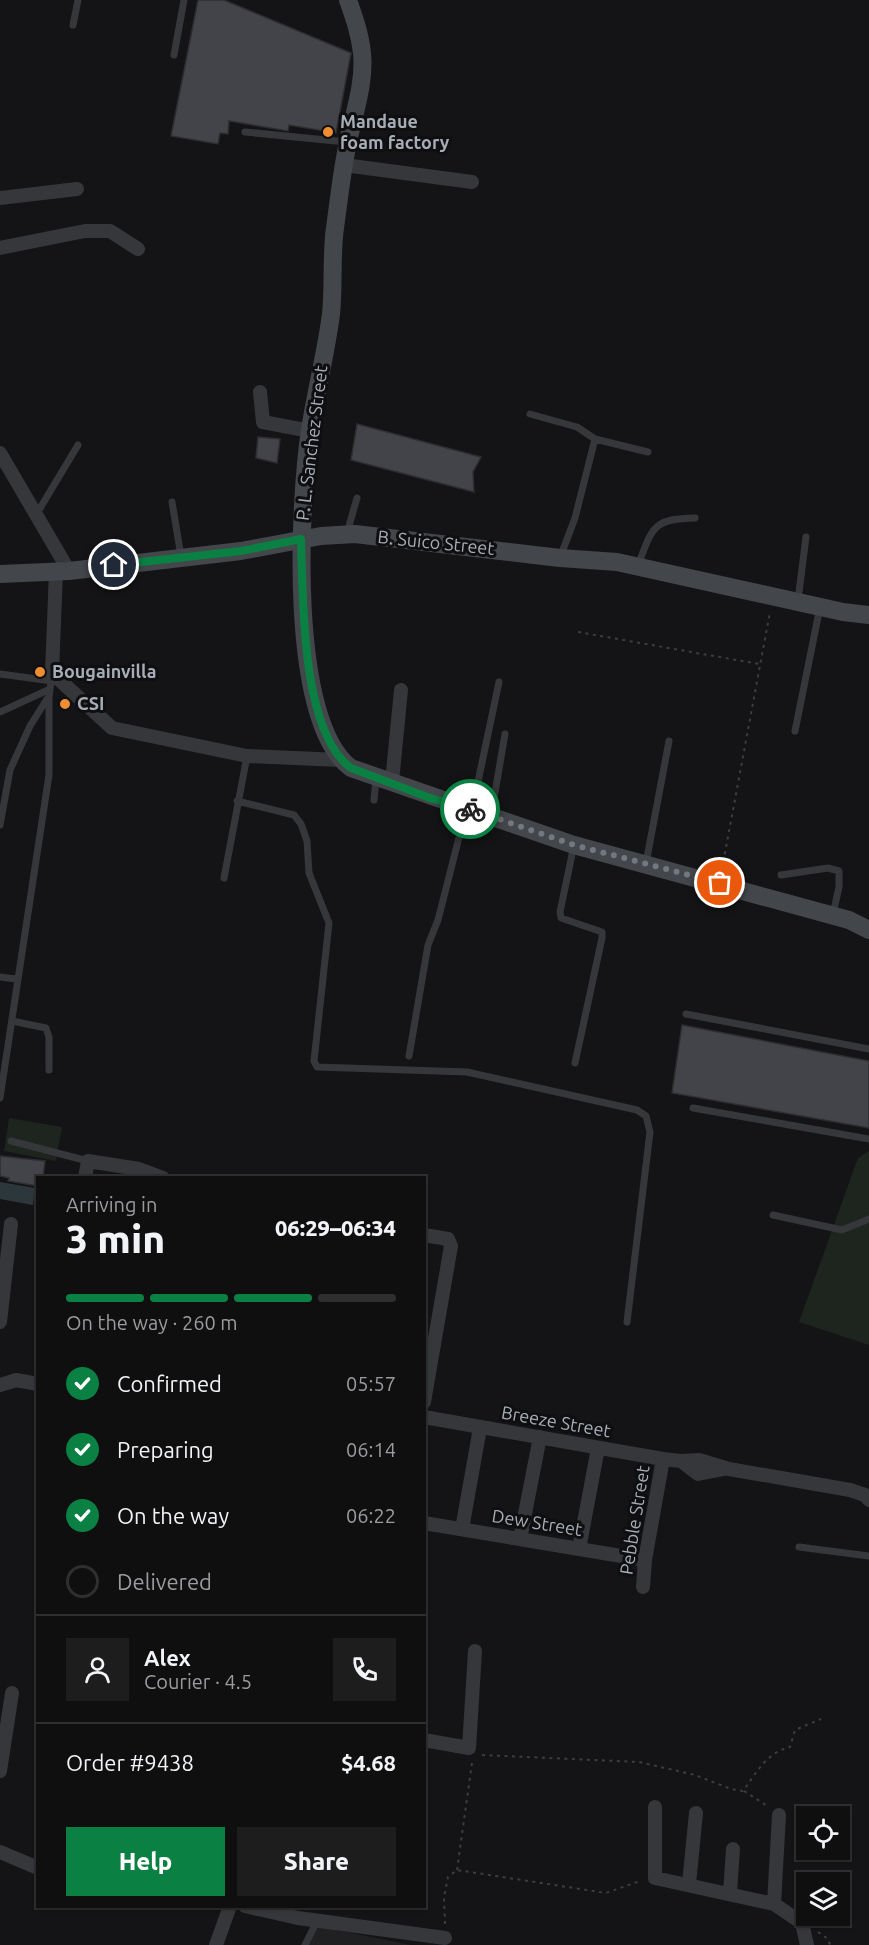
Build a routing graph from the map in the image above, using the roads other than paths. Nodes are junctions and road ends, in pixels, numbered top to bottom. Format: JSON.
{"nodes":[{"id":1,"x":78,"y":0,"type":"edge"},
{"id":2,"x":184,"y":0,"type":"edge"},
{"id":3,"x":348,"y":0,"type":"edge"},
{"id":4,"x":73,"y":25,"type":"dead end"},
{"id":5,"x":174,"y":55,"type":"dead end"},
{"id":6,"x":245,"y":132,"type":"dead end"},
{"id":7,"x":348,"y":142,"type":"junction"},
{"id":8,"x":344,"y":165,"type":"junction"},
{"id":9,"x":472,"y":182,"type":"dead end"},
{"id":10,"x":77,"y":189,"type":"dead end"},
{"id":11,"x":0,"y":198,"type":"edge"},
{"id":12,"x":0,"y":248,"type":"edge"},
{"id":13,"x":138,"y":249,"type":"dead end"},
{"id":14,"x":260,"y":392,"type":"dead end"},
{"id":15,"x":530,"y":414,"type":"dead end"},
{"id":16,"x":310,"y":432,"type":"junction"},
{"id":17,"x":596,"y":439,"type":"junction"},
{"id":18,"x":78,"y":445,"type":"dead end"},
{"id":19,"x":648,"y":452,"type":"dead end"},
{"id":20,"x":0,"y":453,"type":"edge"},
{"id":21,"x":357,"y":498,"type":"dead end"},
{"id":22,"x":172,"y":502,"type":"dead end"},
{"id":23,"x":36,"y":515,"type":"junction"},
{"id":24,"x":695,"y":518,"type":"dead end"},
{"id":25,"x":347,"y":535,"type":"junction"},
{"id":26,"x":806,"y":537,"type":"dead end"},
{"id":27,"x":301,"y":539,"type":"junction"},
{"id":28,"x":181,"y":557,"type":"junction"},
{"id":29,"x":560,"y":558,"type":"junction"},
{"id":30,"x":637,"y":566,"type":"junction"},
{"id":31,"x":62,"y":571,"type":"junction"},
{"id":32,"x":0,"y":574,"type":"edge"},
{"id":33,"x":797,"y":602,"type":"junction"},
{"id":34,"x":820,"y":607,"type":"junction"},
{"id":35,"x":869,"y":615,"type":"edge"},
{"id":36,"x":0,"y":674,"type":"edge"},
{"id":37,"x":52,"y":677,"type":"junction"},
{"id":38,"x":499,"y":682,"type":"dead end"},
{"id":39,"x":401,"y":690,"type":"dead end"},
{"id":40,"x":49,"y":693,"type":"junction"},
{"id":41,"x":0,"y":712,"type":"edge"},
{"id":42,"x":795,"y":731,"type":"dead end"},
{"id":43,"x":506,"y":734,"type":"dead end"},
{"id":44,"x":669,"y":741,"type":"dead end"},
{"id":45,"x":247,"y":756,"type":"junction"},
{"id":46,"x":340,"y":760,"type":"junction"},
{"id":47,"x":384,"y":780,"type":"junction"},
{"id":48,"x":374,"y":800,"type":"dead end"},
{"id":49,"x":237,"y":801,"type":"junction"},
{"id":50,"x":470,"y":809,"type":"junction"},
{"id":51,"x":491,"y":816,"type":"junction"},
{"id":52,"x":0,"y":825,"type":"edge"},
{"id":53,"x":574,"y":845,"type":"junction"},
{"id":54,"x":646,"y":864,"type":"junction"},
{"id":55,"x":781,"y":875,"type":"dead end"},
{"id":56,"x":224,"y":878,"type":"dead end"},
{"id":57,"x":833,"y":916,"type":"junction"},
{"id":58,"x":869,"y":930,"type":"edge"},
{"id":59,"x":0,"y":977,"type":"edge"},
{"id":60,"x":16,"y":979,"type":"junction"},
{"id":61,"x":686,"y":1014,"type":"dead end"},
{"id":62,"x":12,"y":1021,"type":"junction"},
{"id":63,"x":0,"y":1035,"type":"edge"},
{"id":64,"x":9,"y":1037,"type":"junction"},
{"id":65,"x":869,"y":1049,"type":"edge"},
{"id":66,"x":410,"y":1056,"type":"dead end"},
{"id":67,"x":574,"y":1063,"type":"dead end"},
{"id":68,"x":49,"y":1070,"type":"dead end"},
{"id":69,"x":0,"y":1098,"type":"edge"},
{"id":70,"x":693,"y":1108,"type":"dead end"},
{"id":71,"x":869,"y":1139,"type":"edge"},
{"id":72,"x":11,"y":1141,"type":"dead end"},
{"id":73,"x":88,"y":1161,"type":"junction"},
{"id":74,"x":85,"y":1176,"type":"edge"},
{"id":75,"x":156,"y":1176,"type":"edge"},
{"id":76,"x":773,"y":1215,"type":"dead end"},
{"id":77,"x":869,"y":1220,"type":"edge"},
{"id":78,"x":11,"y":1224,"type":"dead end"},
{"id":79,"x":426,"y":1235,"type":"edge"},
{"id":80,"x":0,"y":1322,"type":"edge"},
{"id":81,"x":627,"y":1322,"type":"dead end"},
{"id":82,"x":36,"y":1384,"type":"edge"},
{"id":83,"x":0,"y":1385,"type":"edge"},
{"id":84,"x":426,"y":1390,"type":"edge"},
{"id":85,"x":426,"y":1417,"type":"edge"},
{"id":86,"x":480,"y":1428,"type":"junction"},
{"id":87,"x":540,"y":1437,"type":"junction"},
{"id":88,"x":598,"y":1448,"type":"junction"},
{"id":89,"x":663,"y":1459,"type":"junction"},
{"id":90,"x":869,"y":1500,"type":"edge"},
{"id":91,"x":426,"y":1523,"type":"edge"},
{"id":92,"x":462,"y":1529,"type":"junction"},
{"id":93,"x":520,"y":1539,"type":"junction"},
{"id":94,"x":799,"y":1547,"type":"dead end"},
{"id":95,"x":579,"y":1549,"type":"junction"},
{"id":96,"x":869,"y":1556,"type":"edge"},
{"id":97,"x":645,"y":1560,"type":"junction"},
{"id":98,"x":643,"y":1587,"type":"dead end"},
{"id":99,"x":474,"y":1650,"type":"dead end"},
{"id":100,"x":12,"y":1693,"type":"dead end"},
{"id":101,"x":426,"y":1740,"type":"edge"},
{"id":102,"x":0,"y":1771,"type":"edge"},
{"id":103,"x":655,"y":1807,"type":"dead end"},
{"id":104,"x":696,"y":1813,"type":"dead end"},
{"id":105,"x":779,"y":1815,"type":"road end"},
{"id":106,"x":733,"y":1849,"type":"dead end"},
{"id":107,"x":0,"y":1852,"type":"edge"},
{"id":108,"x":36,"y":1867,"type":"edge"},
{"id":109,"x":689,"y":1884,"type":"junction"},
{"id":110,"x":730,"y":1893,"type":"junction"},
{"id":111,"x":774,"y":1904,"type":"junction"},
{"id":112,"x":229,"y":1908,"type":"edge"},
{"id":113,"x":255,"y":1908,"type":"edge"},
{"id":114,"x":317,"y":1921,"type":"junction"},
{"id":115,"x":445,"y":1938,"type":"road end"},
{"id":116,"x":216,"y":1945,"type":"edge"},
{"id":117,"x":305,"y":1945,"type":"edge"},
{"id":118,"x":807,"y":1945,"type":"edge"}],
"edges":[{"from":1,"to":4,"type":"lane"},
{"from":2,"to":5,"type":"lane"},
{"from":3,"to":7,"type":"street","name":"P. L. Sanchez Street"},
{"from":6,"to":7,"type":"lane"},
{"from":7,"to":8,"type":"street","name":"P. L. Sanchez Street"},
{"from":8,"to":9,"type":"street"},
{"from":8,"to":16,"type":"street","name":"P. L. Sanchez Street"},
{"from":10,"to":11,"type":"street"},
{"from":12,"to":13,"type":"street"},
{"from":14,"to":16,"type":"street"},
{"from":15,"to":17,"type":"lane"},
{"from":16,"to":27,"type":"street","name":"P. L. Sanchez Street"},
{"from":17,"to":19,"type":"lane"},
{"from":17,"to":29,"type":"lane"},
{"from":18,"to":23,"type":"lane"},
{"from":20,"to":23,"type":"street"},
{"from":21,"to":25,"type":"lane"},
{"from":22,"to":28,"type":"lane"},
{"from":23,"to":31,"type":"street"},
{"from":24,"to":30,"type":"lane"},
{"from":25,"to":27,"type":"street","name":"B. Suico Street"},
{"from":25,"to":29,"type":"street","name":"B. Suico Street"},
{"from":26,"to":33,"type":"lane"},
{"from":27,"to":28,"type":"street","name":"B. Suico Street"},
{"from":27,"to":46,"type":"street","name":"P. L. Sanchez Street"},
{"from":28,"to":31,"type":"street","name":"B. Suico Street"},
{"from":29,"to":30,"type":"street","name":"B. Suico Street"},
{"from":30,"to":33,"type":"street","name":"B. Suico Street"},
{"from":31,"to":32,"type":"street","name":"B. Suico Street"},
{"from":31,"to":37,"type":"street"},
{"from":33,"to":34,"type":"street","name":"B. Suico Street"},
{"from":34,"to":35,"type":"street","name":"B. Suico Street"},
{"from":34,"to":42,"type":"lane"},
{"from":36,"to":37,"type":"lane"},
{"from":37,"to":40,"type":"lane"},
{"from":37,"to":45,"type":"street"},
{"from":38,"to":50,"type":"lane"},
{"from":39,"to":47,"type":"street"},
{"from":40,"to":41,"type":"lane"},
{"from":40,"to":52,"type":"lane"},
{"from":40,"to":60,"type":"lane"},
{"from":43,"to":51,"type":"lane"},
{"from":44,"to":54,"type":"lane"},
{"from":45,"to":46,"type":"street"},
{"from":45,"to":49,"type":"lane"},
{"from":46,"to":47,"type":"street"},
{"from":47,"to":48,"type":"lane"},
{"from":47,"to":50,"type":"street"},
{"from":49,"to":56,"type":"lane"},
{"from":49,"to":81,"type":"lane"},
{"from":50,"to":51,"type":"street"},
{"from":50,"to":66,"type":"lane"},
{"from":51,"to":53,"type":"street"},
{"from":53,"to":54,"type":"street"},
{"from":53,"to":67,"type":"lane"},
{"from":54,"to":57,"type":"street"},
{"from":55,"to":57,"type":"lane"},
{"from":57,"to":58,"type":"street"},
{"from":59,"to":60,"type":"lane"},
{"from":60,"to":62,"type":"lane"},
{"from":61,"to":65,"type":"lane"},
{"from":62,"to":64,"type":"lane"},
{"from":62,"to":68,"type":"lane"},
{"from":63,"to":64,"type":"lane"},
{"from":64,"to":69,"type":"lane"},
{"from":70,"to":71,"type":"lane"},
{"from":72,"to":73,"type":"lane"},
{"from":73,"to":74,"type":"street"},
{"from":73,"to":75,"type":"street"},
{"from":76,"to":77,"type":"lane"},
{"from":78,"to":80,"type":"street"},
{"from":79,"to":84,"type":"street"},
{"from":82,"to":83,"type":"street"},
{"from":85,"to":86,"type":"street","name":"Breeze Street"},
{"from":86,"to":87,"type":"street","name":"Breeze Street"},
{"from":86,"to":92,"type":"street"},
{"from":87,"to":88,"type":"street","name":"Breeze Street"},
{"from":87,"to":93,"type":"street"},
{"from":88,"to":89,"type":"street","name":"Breeze Street"},
{"from":88,"to":95,"type":"street"},
{"from":89,"to":90,"type":"street","name":"Breeze Street"},
{"from":89,"to":97,"type":"street","name":"Pebble Street"},
{"from":91,"to":92,"type":"street","name":"Dew Street"},
{"from":92,"to":93,"type":"street","name":"Dew Street"},
{"from":93,"to":95,"type":"street","name":"Dew Street"},
{"from":94,"to":96,"type":"lane"},
{"from":95,"to":97,"type":"street","name":"Dew Street"},
{"from":97,"to":98,"type":"street","name":"Pebble Street"},
{"from":99,"to":101,"type":"street"},
{"from":100,"to":102,"type":"street"},
{"from":103,"to":109,"type":"street"},
{"from":104,"to":109,"type":"street"},
{"from":105,"to":111,"type":"street"},
{"from":106,"to":110,"type":"street"},
{"from":107,"to":108,"type":"street"},
{"from":109,"to":110,"type":"street"},
{"from":110,"to":111,"type":"street"},
{"from":111,"to":118,"type":"street"},
{"from":112,"to":116,"type":"street"},
{"from":113,"to":114,"type":"street"},
{"from":114,"to":115,"type":"street"},
{"from":114,"to":117,"type":"lane"}]}
